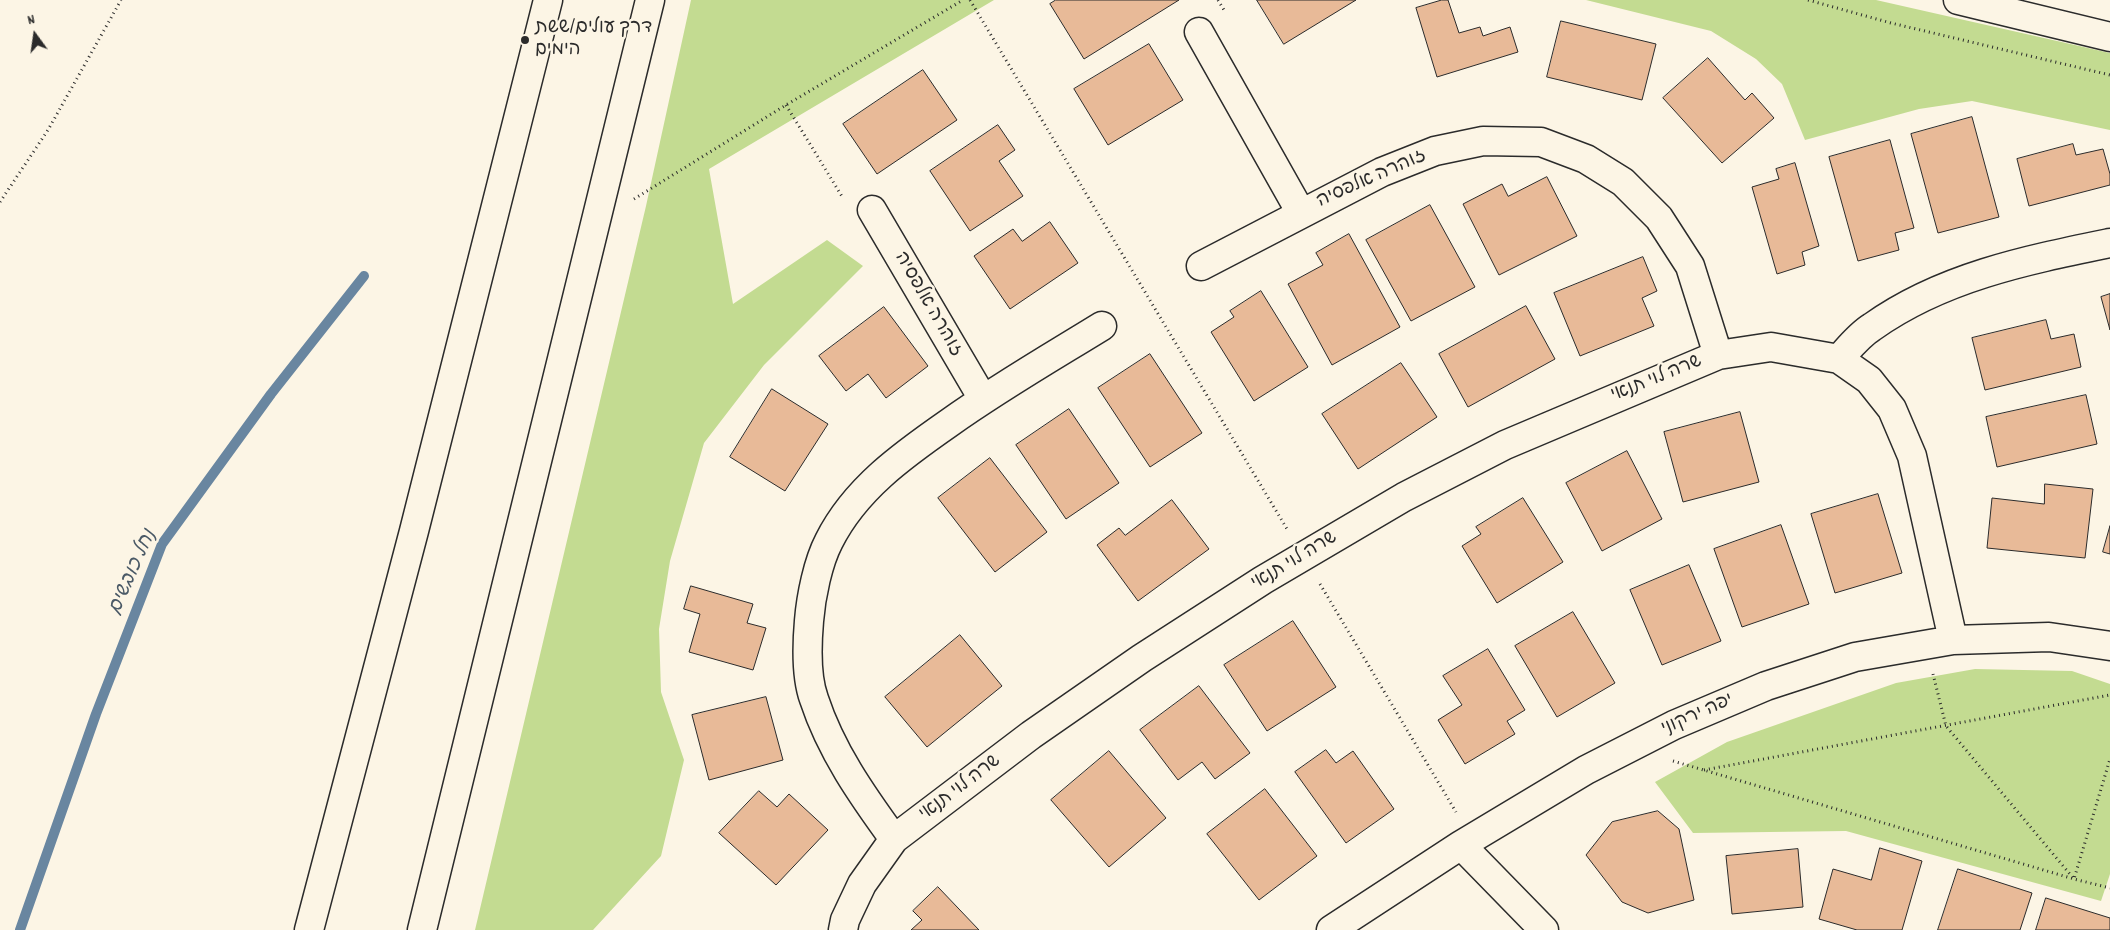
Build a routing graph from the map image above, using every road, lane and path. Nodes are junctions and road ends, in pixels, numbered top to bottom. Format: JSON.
{"nodes":[{"id":1,"x":121,"y":0,"type":"edge"},
{"id":2,"x":548,"y":0,"type":"edge"},
{"id":3,"x":650,"y":0,"type":"edge"},
{"id":4,"x":963,"y":0,"type":"edge"},
{"id":5,"x":970,"y":0,"type":"edge"},
{"id":6,"x":1808,"y":0,"type":"edge"},
{"id":7,"x":1958,"y":0,"type":"edge"},
{"id":8,"x":1199,"y":32,"type":"dead end"},
{"id":9,"x":2110,"y":37,"type":"edge"},
{"id":10,"x":2110,"y":75,"type":"edge"},
{"id":11,"x":786,"y":105,"type":"junction"},
{"id":12,"x":0,"y":202,"type":"edge"},
{"id":13,"x":872,"y":210,"type":"joint"},
{"id":14,"x":1301,"y":213,"type":"junction"},
{"id":15,"x":595,"y":223,"type":"junction"},
{"id":16,"x":2110,"y":242,"type":"edge"},
{"id":17,"x":1201,"y":266,"type":"dead end"},
{"id":18,"x":1102,"y":326,"type":"dead end"},
{"id":19,"x":1718,"y":355,"type":"junction"},
{"id":20,"x":1838,"y":358,"type":"junction"},
{"id":21,"x":983,"y":399,"type":"junction"},
{"id":22,"x":1303,"y":556,"type":"junction"},
{"id":23,"x":1953,"y":640,"type":"junction"},
{"id":24,"x":1926,"y":644,"type":"junction"},
{"id":25,"x":2110,"y":646,"type":"edge"},
{"id":26,"x":2110,"y":695,"type":"edge"},
{"id":27,"x":1946,"y":726,"type":"junction"},
{"id":28,"x":1629,"y":748,"type":"junction"},
{"id":29,"x":2110,"y":759,"type":"edge"},
{"id":30,"x":1704,"y":770,"type":"junction"},
{"id":31,"x":894,"y":839,"type":"junction"},
{"id":32,"x":1466,"y":841,"type":"junction"},
{"id":33,"x":2074,"y":880,"type":"junction"},
{"id":34,"x":2110,"y":888,"type":"edge"},
{"id":35,"x":309,"y":930,"type":"edge"},
{"id":36,"x":422,"y":930,"type":"edge"},
{"id":37,"x":843,"y":930,"type":"edge"},
{"id":38,"x":1331,"y":930,"type":"edge"},
{"id":39,"x":1544,"y":930,"type":"edge"}],
"edges":[{"from":1,"to":12,"type":"path"},
{"from":2,"to":35,"type":"street"},
{"from":3,"to":15,"type":"street"},
{"from":4,"to":11,"type":"path"},
{"from":5,"to":22,"type":"path"},
{"from":6,"to":10,"type":"path"},
{"from":7,"to":9,"type":"street"},
{"from":8,"to":14,"type":"street","name":"זוהרה אלפסיה"},
{"from":11,"to":13,"type":"path"},
{"from":11,"to":15,"type":"path"},
{"from":13,"to":21,"type":"street","name":"זוהרה אלפסיה"},
{"from":14,"to":17,"type":"street","name":"זוהרה אלפסיה"},
{"from":14,"to":19,"type":"street","name":"זוהרה אלפסיה"},
{"from":15,"to":36,"type":"street"},
{"from":16,"to":20,"type":"street"},
{"from":18,"to":21,"type":"street"},
{"from":19,"to":20,"type":"street","name":"שרה לוי תנאי"},
{"from":19,"to":22,"type":"street","name":"שרה לוי תנאי"},
{"from":20,"to":23,"type":"street","name":"שרה לוי תנאי"},
{"from":21,"to":31,"type":"street"},
{"from":22,"to":31,"type":"street","name":"שרה לוי תנאי"},
{"from":22,"to":32,"type":"path"},
{"from":23,"to":24,"type":"street","name":"יפה ירקוני"},
{"from":23,"to":25,"type":"street","name":"יפה ירקוני"},
{"from":24,"to":27,"type":"path"},
{"from":24,"to":28,"type":"street","name":"יפה ירקוני"},
{"from":26,"to":27,"type":"path"},
{"from":27,"to":30,"type":"path"},
{"from":27,"to":33,"type":"path"},
{"from":28,"to":30,"type":"path"},
{"from":28,"to":32,"type":"street","name":"יפה ירקוני"},
{"from":29,"to":33,"type":"path"},
{"from":30,"to":33,"type":"path"},
{"from":31,"to":37,"type":"street","name":"שרה לוי תנאי"},
{"from":32,"to":38,"type":"street","name":"יפה ירקוני"},
{"from":32,"to":39,"type":"street"},
{"from":33,"to":34,"type":"path"}]}
